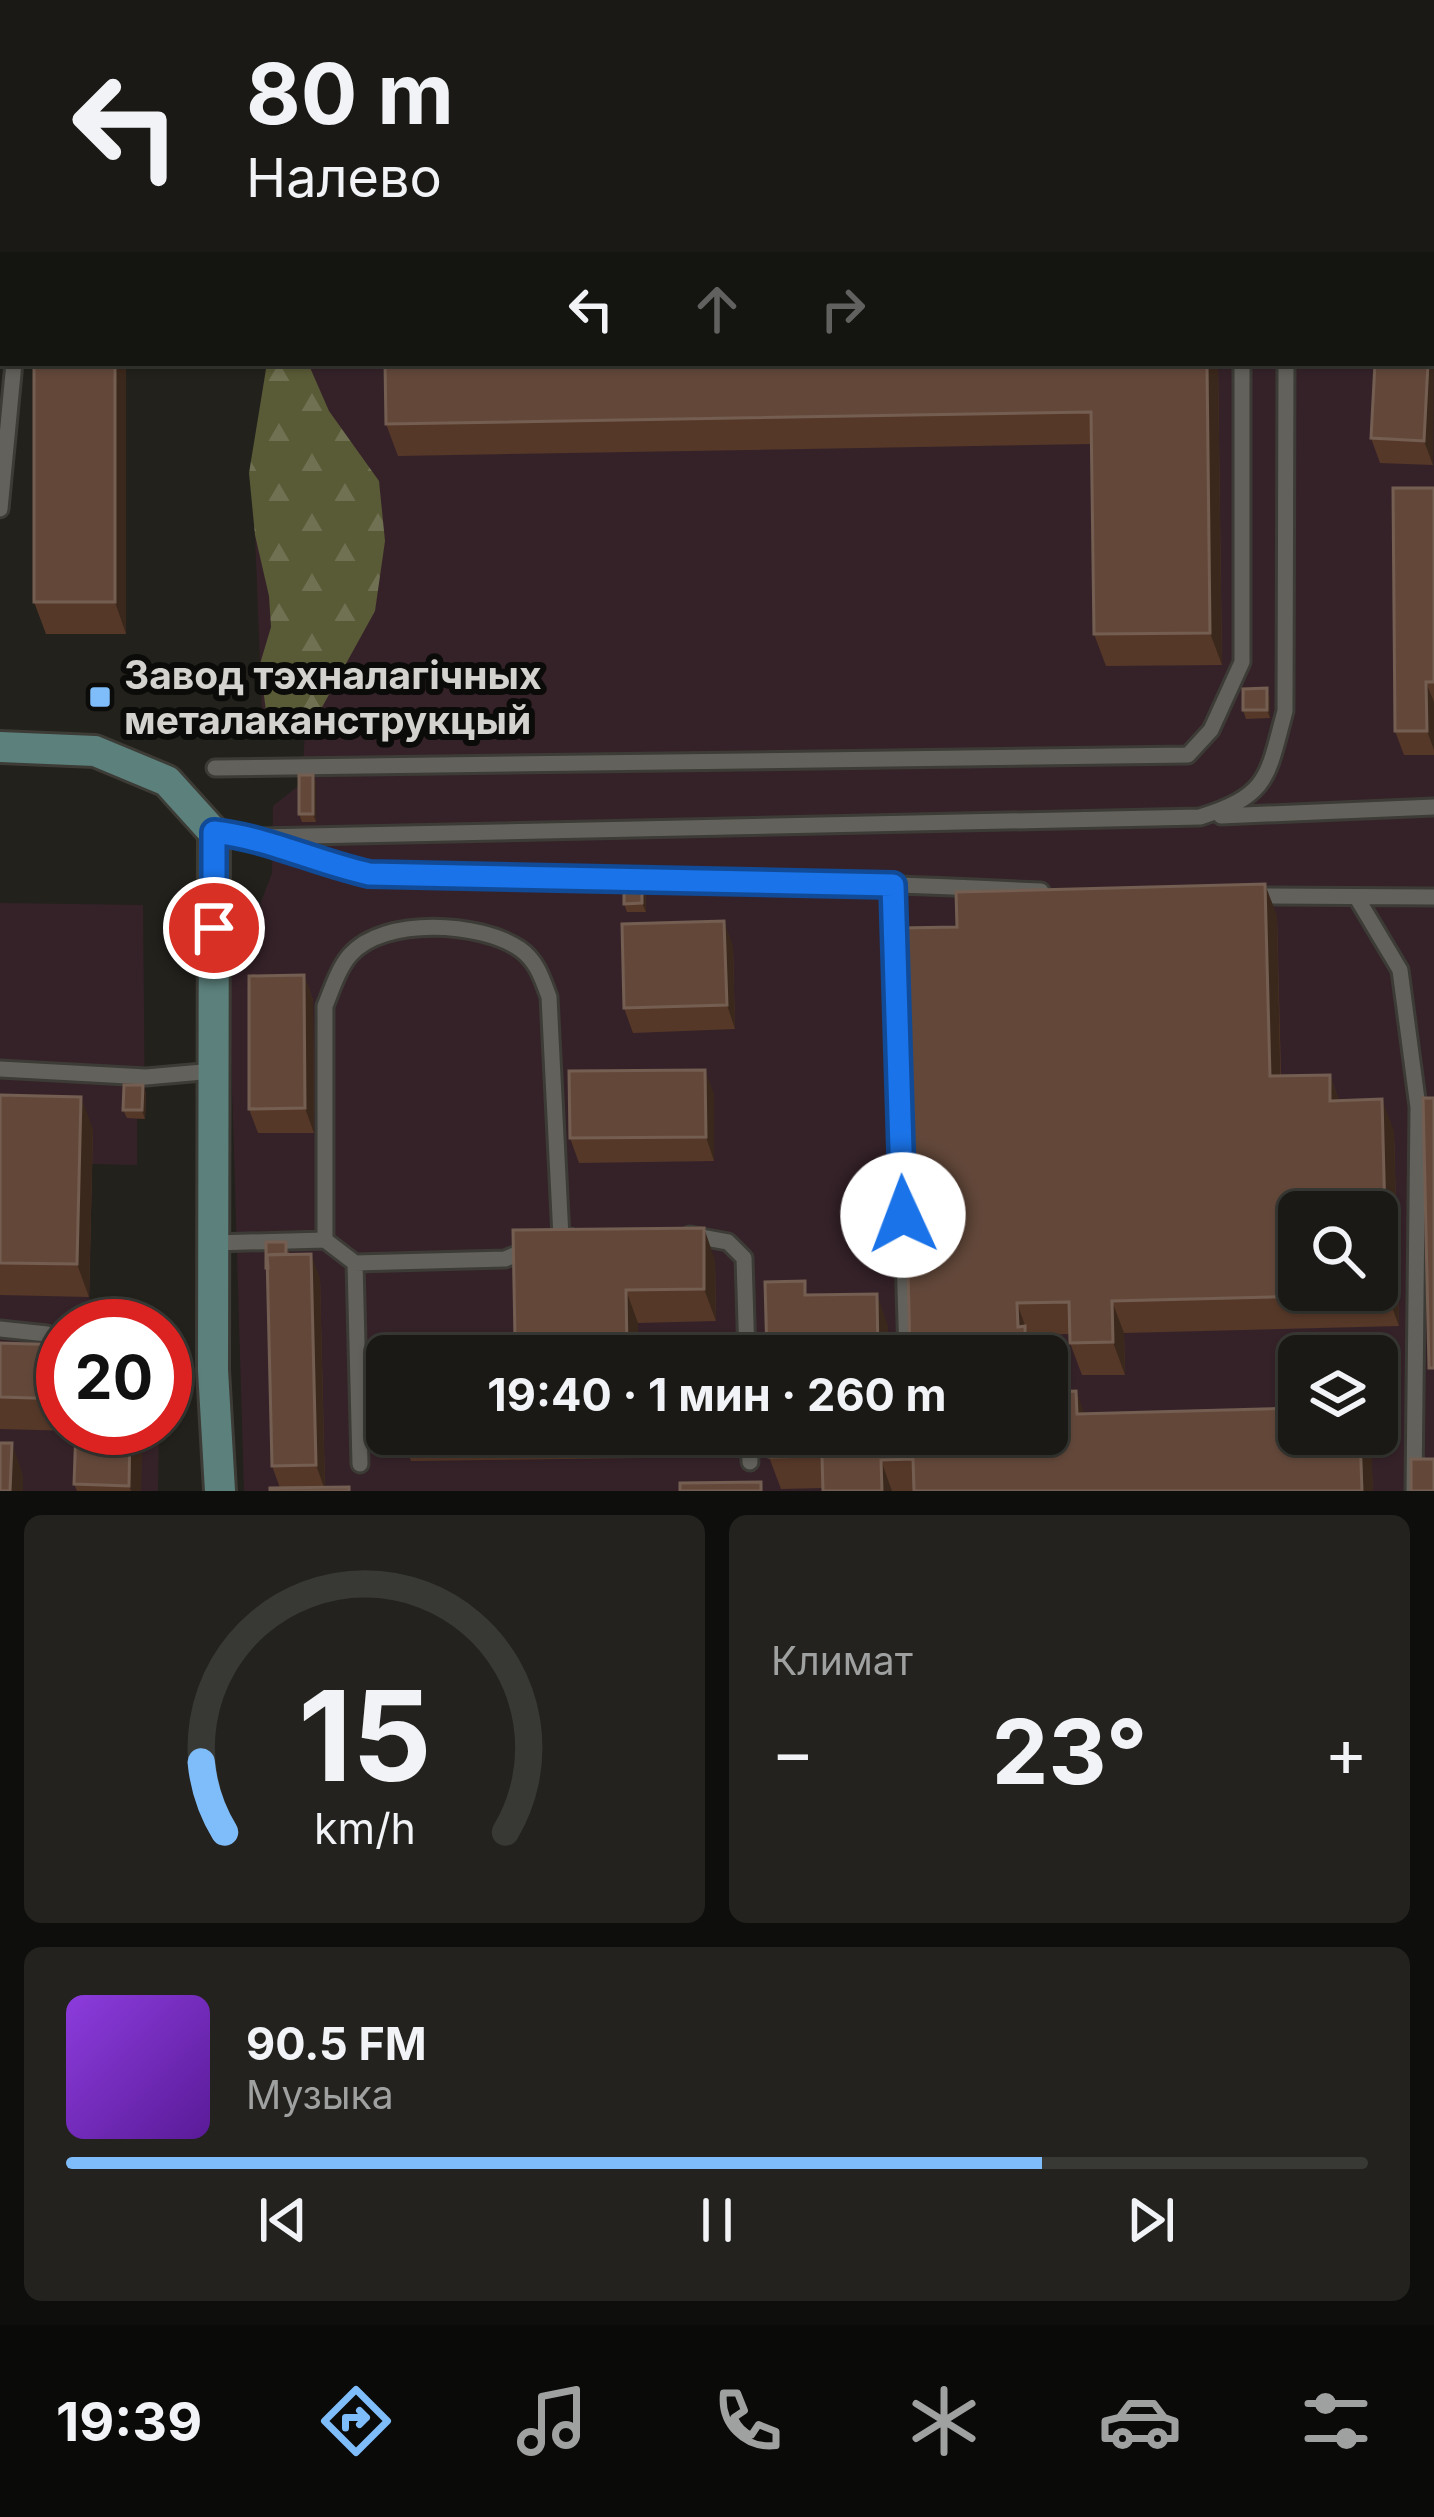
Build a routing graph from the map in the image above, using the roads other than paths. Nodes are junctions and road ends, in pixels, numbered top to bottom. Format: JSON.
{"nodes":[{"id":1,"x":14,"y":366,"type":"edge"},
{"id":2,"x":1242,"y":366,"type":"edge"},
{"id":3,"x":1286,"y":366,"type":"edge"},
{"id":4,"x":0,"y":509,"type":"edge"},
{"id":5,"x":0,"y":747,"type":"edge"},
{"id":6,"x":215,"y":768,"type":"dead end"},
{"id":7,"x":1434,"y":807,"type":"edge"},
{"id":8,"x":1200,"y":817,"type":"junction"},
{"id":9,"x":214,"y":832,"type":"junction"},
{"id":10,"x":259,"y":837,"type":"junction"},
{"id":11,"x":893,"y":885,"type":"junction"},
{"id":12,"x":1060,"y":892,"type":"edge"},
{"id":13,"x":1221,"y":896,"type":"edge"},
{"id":14,"x":1434,"y":897,"type":"edge"},
{"id":15,"x":1357,"y":898,"type":"junction"},
{"id":16,"x":0,"y":1069,"type":"edge"},
{"id":17,"x":214,"y":1071,"type":"junction"},
{"id":18,"x":667,"y":1236,"type":"edge"},
{"id":19,"x":582,"y":1237,"type":"edge"},
{"id":20,"x":561,"y":1238,"type":"junction"},
{"id":21,"x":326,"y":1240,"type":"junction"},
{"id":22,"x":214,"y":1243,"type":"junction"},
{"id":23,"x":356,"y":1263,"type":"junction"},
{"id":24,"x":0,"y":1329,"type":"edge"},
{"id":25,"x":36,"y":1333,"type":"edge"},
{"id":26,"x":746,"y":1335,"type":"edge"},
{"id":27,"x":906,"y":1335,"type":"edge"},
{"id":28,"x":750,"y":1455,"type":"edge"},
{"id":29,"x":750,"y":1462,"type":"dead end"},
{"id":30,"x":1415,"y":1462,"type":"junction"},
{"id":31,"x":1434,"y":1462,"type":"edge"},
{"id":32,"x":360,"y":1463,"type":"dead end"},
{"id":33,"x":220,"y":1491,"type":"edge"},
{"id":34,"x":1414,"y":1491,"type":"edge"}],
"edges":[{"from":1,"to":4,"type":"lane"},
{"from":2,"to":6,"type":"lane"},
{"from":3,"to":8,"type":"lane"},
{"from":5,"to":9,"type":"street"},
{"from":7,"to":8,"type":"lane"},
{"from":8,"to":10,"type":"lane"},
{"from":9,"to":10,"type":"lane"},
{"from":9,"to":17,"type":"street"},
{"from":10,"to":11,"type":"lane"},
{"from":11,"to":12,"type":"lane"},
{"from":11,"to":27,"type":"lane"},
{"from":13,"to":15,"type":"lane"},
{"from":14,"to":15,"type":"lane"},
{"from":15,"to":30,"type":"lane"},
{"from":16,"to":17,"type":"lane"},
{"from":17,"to":22,"type":"street"},
{"from":18,"to":26,"type":"lane"},
{"from":19,"to":20,"type":"lane"},
{"from":20,"to":21,"type":"lane"},
{"from":20,"to":23,"type":"lane"},
{"from":21,"to":22,"type":"lane"},
{"from":21,"to":23,"type":"lane"},
{"from":22,"to":33,"type":"street"},
{"from":23,"to":32,"type":"lane"},
{"from":24,"to":25,"type":"lane"},
{"from":28,"to":29,"type":"lane"},
{"from":30,"to":31,"type":"lane"},
{"from":30,"to":34,"type":"lane"}]}
